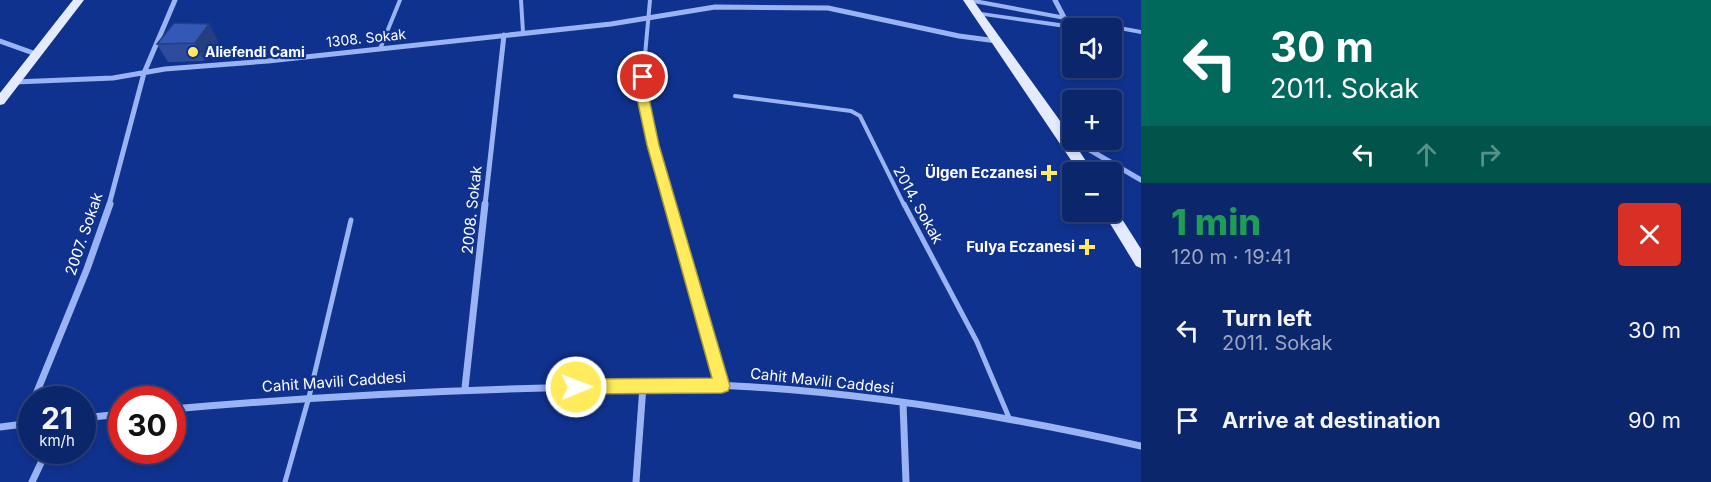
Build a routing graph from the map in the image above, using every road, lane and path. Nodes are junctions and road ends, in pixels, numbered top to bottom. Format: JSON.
{"nodes":[{"id":1,"x":79,"y":0,"type":"edge"},
{"id":2,"x":175,"y":0,"type":"edge"},
{"id":3,"x":400,"y":0,"type":"edge"},
{"id":4,"x":521,"y":0,"type":"edge"},
{"id":5,"x":650,"y":0,"type":"edge"},
{"id":6,"x":968,"y":0,"type":"edge"},
{"id":7,"x":1055,"y":0,"type":"edge"},
{"id":8,"x":977,"y":13,"type":"junction"},
{"id":9,"x":649,"y":17,"type":"junction"},
{"id":10,"x":1064,"y":17,"type":"junction"},
{"id":11,"x":1062,"y":26,"type":"edge"},
{"id":12,"x":1141,"y":32,"type":"edge"},
{"id":13,"x":523,"y":33,"type":"junction"},
{"id":14,"x":1122,"y":34,"type":"edge"},
{"id":15,"x":504,"y":35,"type":"junction"},
{"id":16,"x":1141,"y":37,"type":"edge"},
{"id":17,"x":0,"y":41,"type":"edge"},
{"id":18,"x":997,"y":41,"type":"junction"},
{"id":19,"x":380,"y":49,"type":"junction"},
{"id":20,"x":36,"y":54,"type":"junction"},
{"id":21,"x":144,"y":73,"type":"junction"},
{"id":22,"x":14,"y":82,"type":"junction"},
{"id":23,"x":735,"y":96,"type":"dead end"},
{"id":24,"x":0,"y":101,"type":"edge"},
{"id":25,"x":1061,"y":133,"type":"junction"},
{"id":26,"x":1080,"y":162,"type":"edge"},
{"id":27,"x":1141,"y":180,"type":"edge"},
{"id":28,"x":351,"y":220,"type":"dead end"},
{"id":29,"x":1116,"y":222,"type":"edge"},
{"id":30,"x":1141,"y":262,"type":"edge"},
{"id":31,"x":39,"y":386,"type":"edge"},
{"id":32,"x":642,"y":386,"type":"junction"},
{"id":33,"x":722,"y":386,"type":"junction"},
{"id":34,"x":465,"y":388,"type":"junction"},
{"id":35,"x":309,"y":397,"type":"junction"},
{"id":36,"x":903,"y":403,"type":"junction"},
{"id":37,"x":186,"y":408,"type":"edge"},
{"id":38,"x":1010,"y":420,"type":"junction"},
{"id":39,"x":18,"y":424,"type":"edge"},
{"id":40,"x":0,"y":427,"type":"edge"},
{"id":41,"x":1141,"y":446,"type":"edge"},
{"id":42,"x":40,"y":464,"type":"edge"},
{"id":43,"x":32,"y":482,"type":"edge"},
{"id":44,"x":285,"y":482,"type":"edge"},
{"id":45,"x":636,"y":482,"type":"edge"},
{"id":46,"x":906,"y":482,"type":"edge"}],
"edges":[{"from":1,"to":20,"type":"main road"},
{"from":2,"to":21,"type":"street","name":"2007. Sokak"},
{"from":3,"to":19,"type":"lane"},
{"from":4,"to":13,"type":"lane"},
{"from":5,"to":9,"type":"lane"},
{"from":6,"to":8,"type":"main road"},
{"from":6,"to":10,"type":"street"},
{"from":7,"to":10,"type":"street"},
{"from":8,"to":11,"type":"street"},
{"from":8,"to":18,"type":"main road"},
{"from":9,"to":13,"type":"street","name":"1308. Sokak"},
{"from":9,"to":18,"type":"street","name":"1308. Sokak"},
{"from":9,"to":33,"type":"lane"},
{"from":10,"to":12,"type":"street"},
{"from":13,"to":15,"type":"street","name":"1308. Sokak"},
{"from":14,"to":16,"type":"street"},
{"from":15,"to":19,"type":"street","name":"1308. Sokak"},
{"from":15,"to":34,"type":"street","name":"2008. Sokak"},
{"from":17,"to":20,"type":"street"},
{"from":18,"to":25,"type":"main road"},
{"from":19,"to":21,"type":"street","name":"1308. Sokak"},
{"from":20,"to":22,"type":"main road"},
{"from":21,"to":22,"type":"street","name":"1308. Sokak"},
{"from":21,"to":31,"type":"street","name":"2007. Sokak"},
{"from":22,"to":24,"type":"main road"},
{"from":23,"to":38,"type":"lane","name":"2014. Sokak"},
{"from":25,"to":26,"type":"main road"},
{"from":25,"to":27,"type":"street"},
{"from":28,"to":35,"type":"lane"},
{"from":29,"to":30,"type":"main road"},
{"from":32,"to":33,"type":"street","name":"Cahit Mavili Caddesi"},
{"from":32,"to":34,"type":"street","name":"Cahit Mavili Caddesi"},
{"from":32,"to":45,"type":"street"},
{"from":33,"to":36,"type":"street","name":"Cahit Mavili Caddesi"},
{"from":34,"to":35,"type":"street","name":"Cahit Mavili Caddesi"},
{"from":35,"to":37,"type":"street","name":"Cahit Mavili Caddesi"},
{"from":35,"to":44,"type":"lane"},
{"from":36,"to":38,"type":"street","name":"Cahit Mavili Caddesi"},
{"from":36,"to":46,"type":"street"},
{"from":38,"to":41,"type":"street","name":"Cahit Mavili Caddesi"},
{"from":39,"to":40,"type":"street"},
{"from":42,"to":43,"type":"street"}]}
